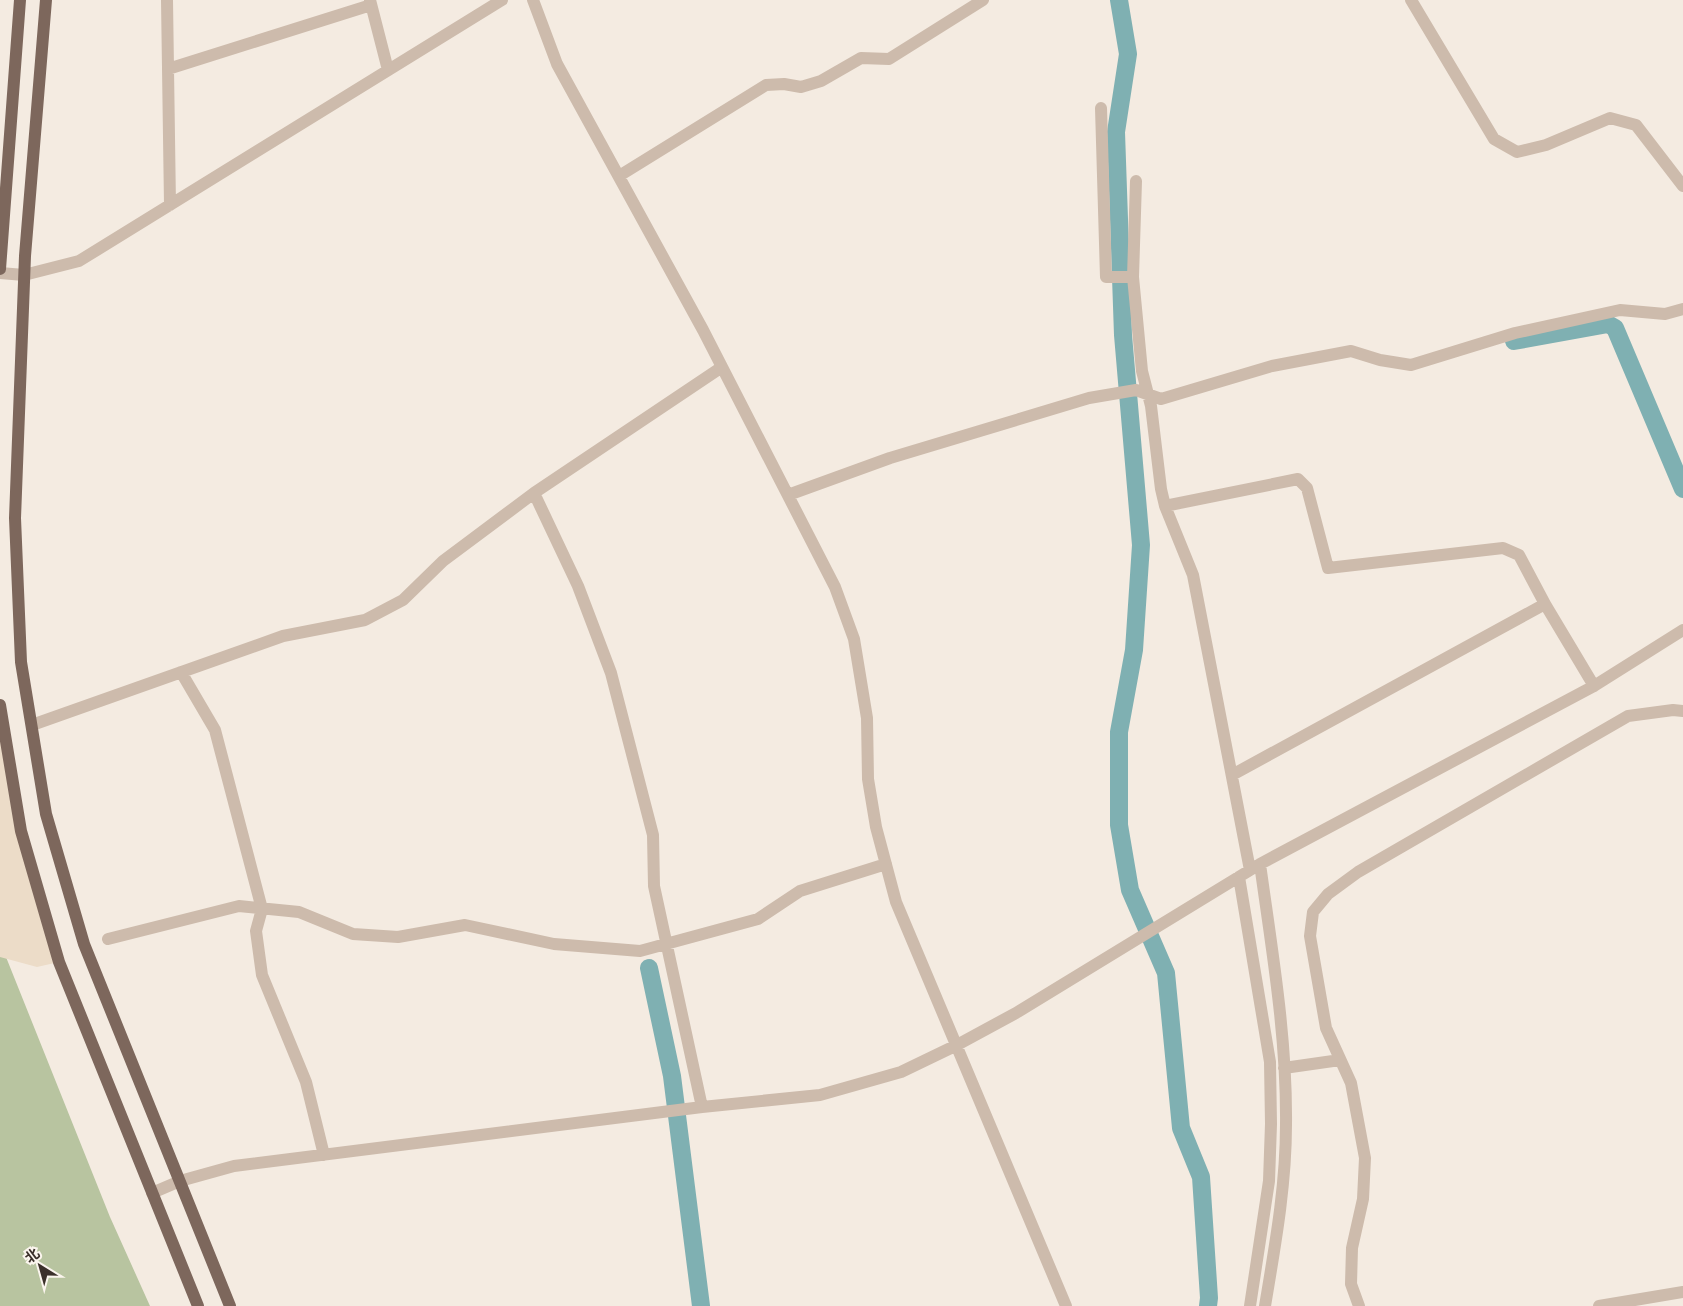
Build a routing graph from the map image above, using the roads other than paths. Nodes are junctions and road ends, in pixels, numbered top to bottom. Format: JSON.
{"nodes":[{"id":1,"x":20,"y":0,"type":"edge"},
{"id":2,"x":46,"y":0,"type":"edge"},
{"id":3,"x":167,"y":0,"type":"edge"},
{"id":4,"x":502,"y":0,"type":"edge"},
{"id":5,"x":533,"y":0,"type":"edge"},
{"id":6,"x":983,"y":0,"type":"edge"},
{"id":7,"x":1411,"y":0,"type":"edge"},
{"id":8,"x":371,"y":2,"type":"edge"},
{"id":9,"x":168,"y":70,"type":"junction"},
{"id":10,"x":388,"y":70,"type":"junction"},
{"id":11,"x":1100,"y":108,"type":"dead end"},
{"id":12,"x":619,"y":176,"type":"junction"},
{"id":13,"x":1136,"y":181,"type":"dead end"},
{"id":14,"x":1683,"y":186,"type":"edge"},
{"id":15,"x":170,"y":205,"type":"junction"},
{"id":16,"x":0,"y":269,"type":"edge"},
{"id":17,"x":0,"y":274,"type":"edge"},
{"id":18,"x":24,"y":275,"type":"junction"},
{"id":19,"x":1133,"y":277,"type":"junction"},
{"id":20,"x":1683,"y":309,"type":"edge"},
{"id":21,"x":722,"y":367,"type":"junction"},
{"id":22,"x":1148,"y":394,"type":"junction"},
{"id":23,"x":534,"y":493,"type":"junction"},
{"id":24,"x":788,"y":495,"type":"junction"},
{"id":25,"x":1166,"y":506,"type":"junction"},
{"id":26,"x":1545,"y":604,"type":"junction"},
{"id":27,"x":1681,"y":632,"type":"edge"},
{"id":28,"x":181,"y":672,"type":"junction"},
{"id":29,"x":1594,"y":686,"type":"junction"},
{"id":30,"x":0,"y":704,"type":"edge"},
{"id":31,"x":1678,"y":710,"type":"edge"},
{"id":32,"x":32,"y":725,"type":"junction"},
{"id":33,"x":1232,"y":774,"type":"junction"},
{"id":34,"x":886,"y":864,"type":"junction"},
{"id":35,"x":1250,"y":870,"type":"junction"},
{"id":36,"x":262,"y":908,"type":"junction"},
{"id":37,"x":108,"y":939,"type":"dead end"},
{"id":38,"x":667,"y":944,"type":"junction"},
{"id":39,"x":957,"y":1045,"type":"junction"},
{"id":40,"x":1340,"y":1060,"type":"junction"},
{"id":41,"x":1284,"y":1068,"type":"junction"},
{"id":42,"x":701,"y":1107,"type":"junction"},
{"id":43,"x":324,"y":1155,"type":"junction"},
{"id":44,"x":180,"y":1181,"type":"junction"},
{"id":45,"x":152,"y":1193,"type":"junction"},
{"id":46,"x":1683,"y":1292,"type":"edge"},
{"id":47,"x":198,"y":1306,"type":"edge"},
{"id":48,"x":230,"y":1306,"type":"edge"},
{"id":49,"x":1066,"y":1306,"type":"edge"},
{"id":50,"x":1250,"y":1306,"type":"edge"},
{"id":51,"x":1265,"y":1306,"type":"edge"},
{"id":52,"x":1359,"y":1306,"type":"edge"},
{"id":53,"x":1599,"y":1306,"type":"edge"}],
"edges":[{"from":1,"to":16,"type":"main road"},
{"from":2,"to":18,"type":"main road"},
{"from":3,"to":9,"type":"street"},
{"from":4,"to":10,"type":"street"},
{"from":5,"to":12,"type":"street"},
{"from":6,"to":12,"type":"street"},
{"from":7,"to":14,"type":"street"},
{"from":8,"to":9,"type":"street"},
{"from":8,"to":10,"type":"street"},
{"from":9,"to":15,"type":"street"},
{"from":10,"to":15,"type":"street"},
{"from":11,"to":19,"type":"street"},
{"from":12,"to":21,"type":"street"},
{"from":13,"to":19,"type":"street"},
{"from":15,"to":18,"type":"street"},
{"from":17,"to":18,"type":"street"},
{"from":18,"to":32,"type":"main road"},
{"from":19,"to":22,"type":"street"},
{"from":20,"to":22,"type":"street"},
{"from":21,"to":23,"type":"street"},
{"from":21,"to":24,"type":"street"},
{"from":22,"to":24,"type":"street"},
{"from":22,"to":25,"type":"street"},
{"from":23,"to":28,"type":"street"},
{"from":23,"to":38,"type":"street"},
{"from":24,"to":34,"type":"street"},
{"from":25,"to":26,"type":"street"},
{"from":25,"to":33,"type":"street"},
{"from":26,"to":29,"type":"street"},
{"from":26,"to":33,"type":"street"},
{"from":27,"to":29,"type":"street"},
{"from":28,"to":32,"type":"street"},
{"from":28,"to":36,"type":"street"},
{"from":29,"to":35,"type":"street"},
{"from":30,"to":45,"type":"main road"},
{"from":31,"to":40,"type":"street"},
{"from":32,"to":44,"type":"main road"},
{"from":33,"to":35,"type":"street"},
{"from":34,"to":38,"type":"street"},
{"from":34,"to":39,"type":"street"},
{"from":35,"to":39,"type":"street"},
{"from":35,"to":41,"type":"street"},
{"from":35,"to":50,"type":"street"},
{"from":36,"to":37,"type":"street"},
{"from":36,"to":38,"type":"street"},
{"from":36,"to":43,"type":"street"},
{"from":38,"to":42,"type":"street"},
{"from":39,"to":42,"type":"street"},
{"from":39,"to":49,"type":"street"},
{"from":40,"to":41,"type":"street"},
{"from":40,"to":52,"type":"street"},
{"from":41,"to":51,"type":"street"},
{"from":42,"to":43,"type":"street"},
{"from":43,"to":44,"type":"street"},
{"from":44,"to":45,"type":"street"},
{"from":44,"to":48,"type":"main road"},
{"from":45,"to":47,"type":"main road"},
{"from":46,"to":53,"type":"street"}]}
